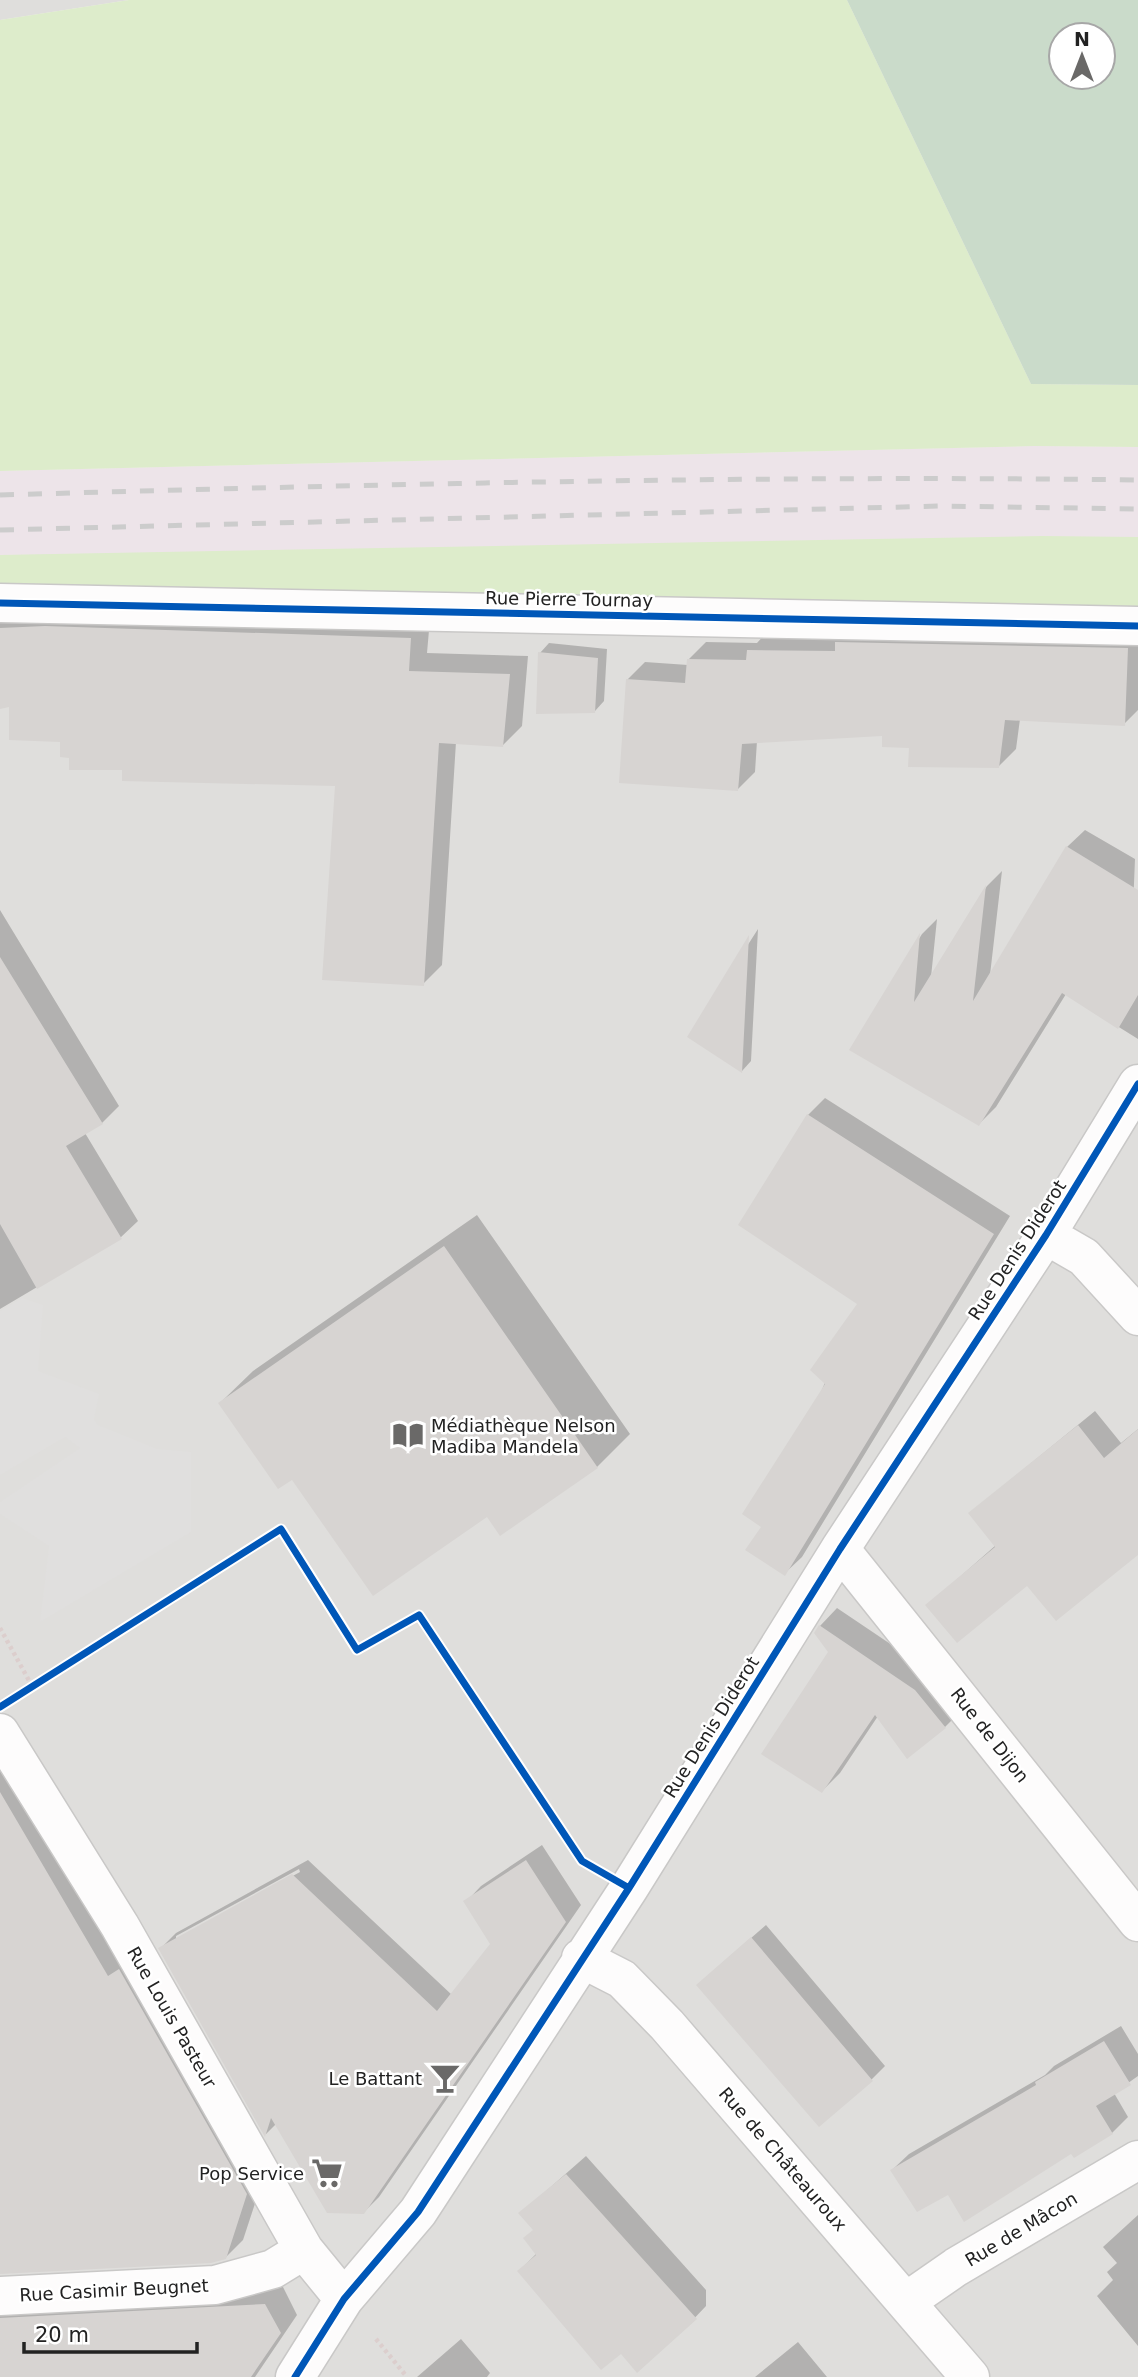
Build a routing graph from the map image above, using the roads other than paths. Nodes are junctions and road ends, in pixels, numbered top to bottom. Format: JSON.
{"nodes":[{"id":1,"x":0,"y":603,"type":"edge"},
{"id":2,"x":1138,"y":626,"type":"edge"},
{"id":3,"x":1138,"y":1084,"type":"edge"},
{"id":4,"x":1046,"y":1235,"type":"junction"},
{"id":5,"x":1138,"y":1316,"type":"edge"},
{"id":6,"x":840,"y":1549,"type":"junction"},
{"id":7,"x":0,"y":1733,"type":"edge"},
{"id":8,"x":1138,"y":1922,"type":"edge"},
{"id":9,"x":581,"y":1958,"type":"junction"},
{"id":10,"x":1138,"y":2160,"type":"edge"},
{"id":11,"x":304,"y":2250,"type":"junction"},
{"id":12,"x":0,"y":2296,"type":"edge"},
{"id":13,"x":344,"y":2299,"type":"junction"},
{"id":14,"x":907,"y":2301,"type":"junction"},
{"id":15,"x":295,"y":2377,"type":"edge"},
{"id":16,"x":971,"y":2377,"type":"edge"}],
"edges":[{"from":1,"to":2,"type":"street","name":"Rue Pierre Tournay"},
{"from":3,"to":4,"type":"street","name":"Rue Denis Diderot"},
{"from":4,"to":5,"type":"street"},
{"from":4,"to":6,"type":"street","name":"Rue Denis Diderot"},
{"from":6,"to":8,"type":"street","name":"Rue de Dijon"},
{"from":6,"to":9,"type":"street","name":"Rue Denis Diderot"},
{"from":7,"to":11,"type":"street","name":"Rue Louis Pasteur"},
{"from":9,"to":13,"type":"street","name":"Rue Denis Diderot"},
{"from":9,"to":14,"type":"street","name":"Rue de Châteauroux"},
{"from":10,"to":14,"type":"street","name":"Rue de Mâcon"},
{"from":11,"to":12,"type":"street","name":"Rue Casimir Beugnet"},
{"from":11,"to":13,"type":"street","name":"Rue Louis Pasteur"},
{"from":13,"to":15,"type":"street","name":"Rue Denis Diderot"},
{"from":14,"to":16,"type":"street","name":"Rue de Châteauroux"}]}
